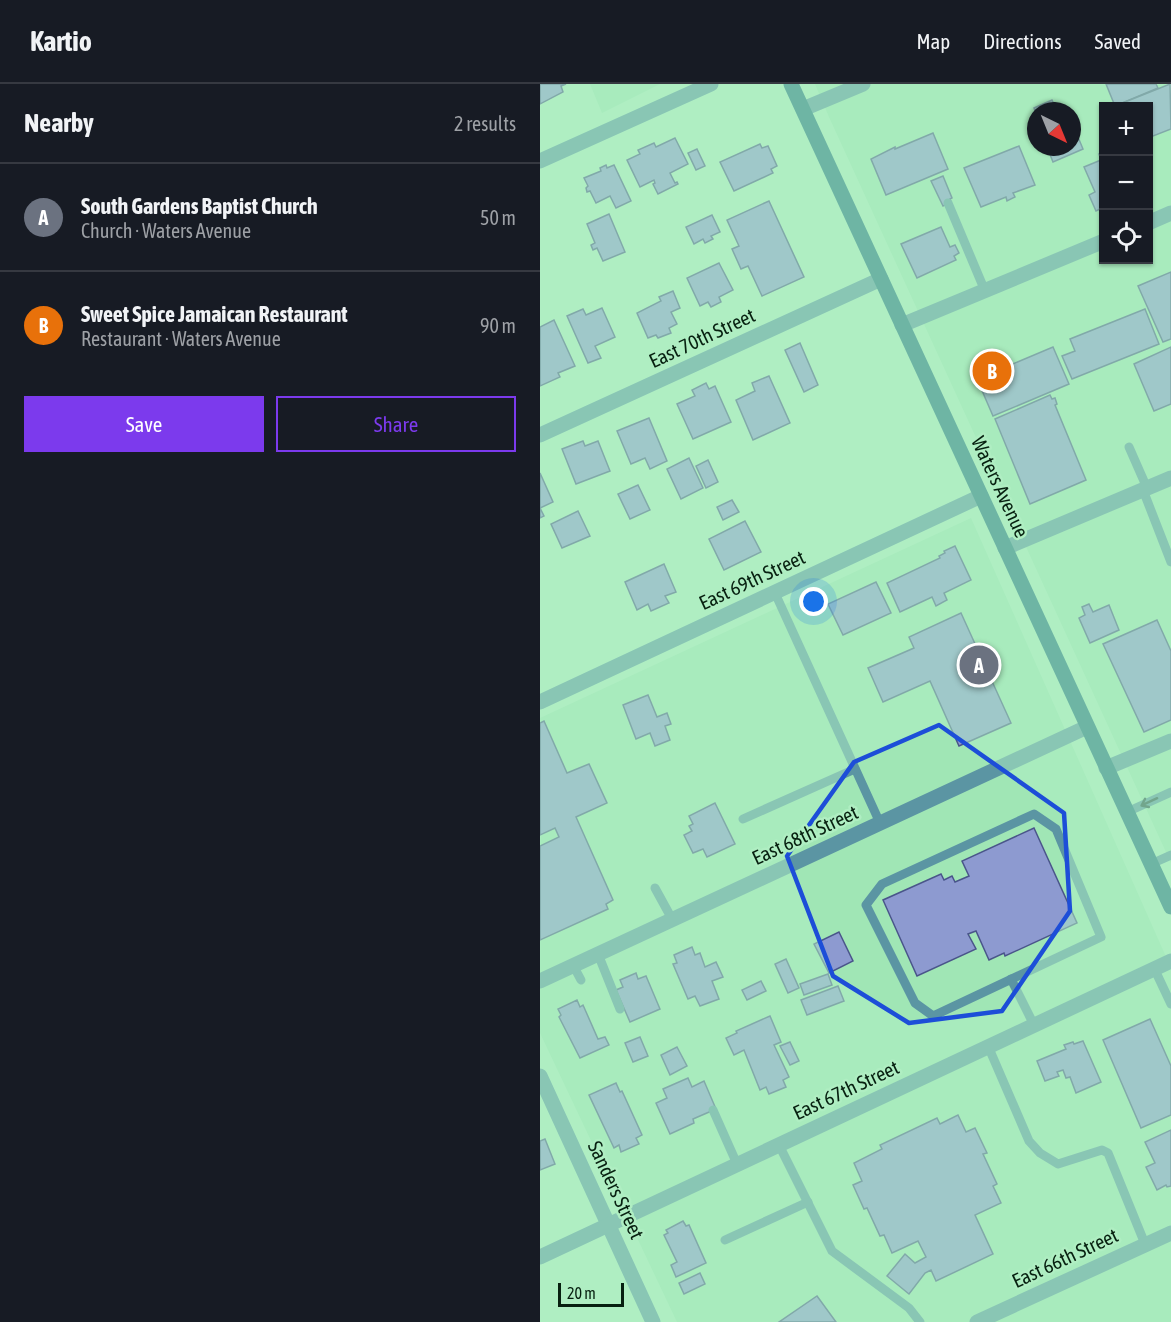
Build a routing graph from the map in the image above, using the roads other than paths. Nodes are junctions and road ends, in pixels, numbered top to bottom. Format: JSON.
{"nodes":[{"id":1,"x":711,"y":84,"type":"edge"},
{"id":2,"x":791,"y":84,"type":"edge"},
{"id":3,"x":863,"y":84,"type":"edge"},
{"id":4,"x":803,"y":109,"type":"junction"},
{"id":5,"x":540,"y":161,"type":"edge"},
{"id":6,"x":948,"y":203,"type":"dead end"},
{"id":7,"x":1171,"y":213,"type":"edge"},
{"id":8,"x":1153,"y":221,"type":"edge"},
{"id":9,"x":1099,"y":243,"type":"edge"},
{"id":10,"x":881,"y":279,"type":"junction"},
{"id":11,"x":985,"y":291,"type":"junction"},
{"id":12,"x":902,"y":325,"type":"junction"},
{"id":13,"x":540,"y":435,"type":"edge"},
{"id":14,"x":1129,"y":447,"type":"dead end"},
{"id":15,"x":1171,"y":478,"type":"edge"},
{"id":16,"x":1145,"y":489,"type":"junction"},
{"id":17,"x":981,"y":496,"type":"junction"},
{"id":18,"x":1005,"y":548,"type":"junction"},
{"id":19,"x":1171,"y":562,"type":"edge"},
{"id":20,"x":775,"y":593,"type":"junction"},
{"id":21,"x":540,"y":702,"type":"edge"},
{"id":22,"x":1088,"y":727,"type":"junction"},
{"id":23,"x":1171,"y":741,"type":"edge"},
{"id":24,"x":1106,"y":768,"type":"junction"},
{"id":25,"x":855,"y":769,"type":"junction"},
{"id":26,"x":1171,"y":792,"type":"edge"},
{"id":27,"x":1127,"y":812,"type":"junction"},
{"id":28,"x":742,"y":819,"type":"dead end"},
{"id":29,"x":880,"y":823,"type":"junction"},
{"id":30,"x":1171,"y":855,"type":"edge"},
{"id":31,"x":1151,"y":864,"type":"junction"},
{"id":32,"x":655,"y":888,"type":"dead end"},
{"id":33,"x":1171,"y":907,"type":"edge"},
{"id":34,"x":672,"y":919,"type":"junction"},
{"id":35,"x":598,"y":954,"type":"junction"},
{"id":36,"x":1171,"y":961,"type":"edge"},
{"id":37,"x":573,"y":965,"type":"junction"},
{"id":38,"x":1154,"y":968,"type":"junction"},
{"id":39,"x":1011,"y":979,"type":"junction"},
{"id":40,"x":580,"y":980,"type":"dead end"},
{"id":41,"x":540,"y":981,"type":"edge"},
{"id":42,"x":1171,"y":1004,"type":"edge"},
{"id":43,"x":620,"y":1009,"type":"dead end"},
{"id":44,"x":1034,"y":1025,"type":"junction"},
{"id":45,"x":988,"y":1046,"type":"junction"},
{"id":46,"x":540,"y":1076,"type":"edge"},
{"id":47,"x":713,"y":1110,"type":"dead end"},
{"id":48,"x":779,"y":1145,"type":"junction"},
{"id":49,"x":737,"y":1164,"type":"junction"},
{"id":50,"x":808,"y":1202,"type":"junction"},
{"id":51,"x":609,"y":1225,"type":"junction"},
{"id":52,"x":1171,"y":1233,"type":"edge"},
{"id":53,"x":725,"y":1240,"type":"dead end"},
{"id":54,"x":1145,"y":1244,"type":"junction"},
{"id":55,"x":540,"y":1257,"type":"edge"},
{"id":56,"x":653,"y":1322,"type":"edge"},
{"id":57,"x":920,"y":1322,"type":"edge"},
{"id":58,"x":977,"y":1322,"type":"edge"}],
"edges":[{"from":1,"to":5,"type":"street"},
{"from":2,"to":4,"type":"main road","name":"Waters Avenue"},
{"from":3,"to":4,"type":"street"},
{"from":4,"to":10,"type":"main road","name":"Waters Avenue"},
{"from":6,"to":11,"type":"lane"},
{"from":7,"to":8,"type":"street"},
{"from":9,"to":11,"type":"street"},
{"from":10,"to":12,"type":"main road","name":"Waters Avenue"},
{"from":10,"to":13,"type":"street","name":"East 70th Street"},
{"from":11,"to":12,"type":"street"},
{"from":12,"to":17,"type":"main road","name":"Waters Avenue"},
{"from":14,"to":16,"type":"lane"},
{"from":15,"to":16,"type":"street"},
{"from":16,"to":18,"type":"street"},
{"from":16,"to":19,"type":"lane"},
{"from":17,"to":18,"type":"main road","name":"Waters Avenue"},
{"from":17,"to":20,"type":"street","name":"East 69th Street"},
{"from":18,"to":22,"type":"main road","name":"Waters Avenue"},
{"from":20,"to":21,"type":"street","name":"East 69th Street"},
{"from":20,"to":25,"type":"lane"},
{"from":22,"to":24,"type":"main road","name":"Waters Avenue"},
{"from":22,"to":29,"type":"street","name":"East 68th Street"},
{"from":23,"to":24,"type":"street"},
{"from":24,"to":27,"type":"main road","name":"Waters Avenue"},
{"from":25,"to":28,"type":"lane"},
{"from":25,"to":29,"type":"lane"},
{"from":26,"to":27,"type":"lane","one_way":true},
{"from":27,"to":31,"type":"main road","name":"Waters Avenue"},
{"from":29,"to":34,"type":"street","name":"East 68th Street"},
{"from":30,"to":31,"type":"lane"},
{"from":31,"to":33,"type":"main road","name":"Waters Avenue"},
{"from":32,"to":34,"type":"lane"},
{"from":34,"to":35,"type":"street","name":"East 68th Street"},
{"from":35,"to":37,"type":"street","name":"East 68th Street"},
{"from":35,"to":43,"type":"lane"},
{"from":36,"to":38,"type":"street","name":"East 67th Street"},
{"from":37,"to":40,"type":"lane"},
{"from":37,"to":41,"type":"street","name":"East 68th Street"},
{"from":38,"to":42,"type":"lane"},
{"from":38,"to":44,"type":"street","name":"East 67th Street"},
{"from":39,"to":39,"type":"lane"},
{"from":39,"to":44,"type":"lane"},
{"from":44,"to":45,"type":"street","name":"East 67th Street"},
{"from":45,"to":48,"type":"street","name":"East 67th Street"},
{"from":45,"to":54,"type":"lane"},
{"from":46,"to":51,"type":"street","name":"Sanders Street"},
{"from":47,"to":49,"type":"lane"},
{"from":48,"to":49,"type":"street","name":"East 67th Street"},
{"from":48,"to":50,"type":"lane"},
{"from":49,"to":51,"type":"street","name":"East 67th Street"},
{"from":50,"to":53,"type":"lane"},
{"from":50,"to":57,"type":"lane"},
{"from":51,"to":55,"type":"street","name":"East 67th Street"},
{"from":51,"to":56,"type":"street","name":"Sanders Street"},
{"from":52,"to":54,"type":"street","name":"East 66th Street"},
{"from":54,"to":58,"type":"street","name":"East 66th Street"}]}
